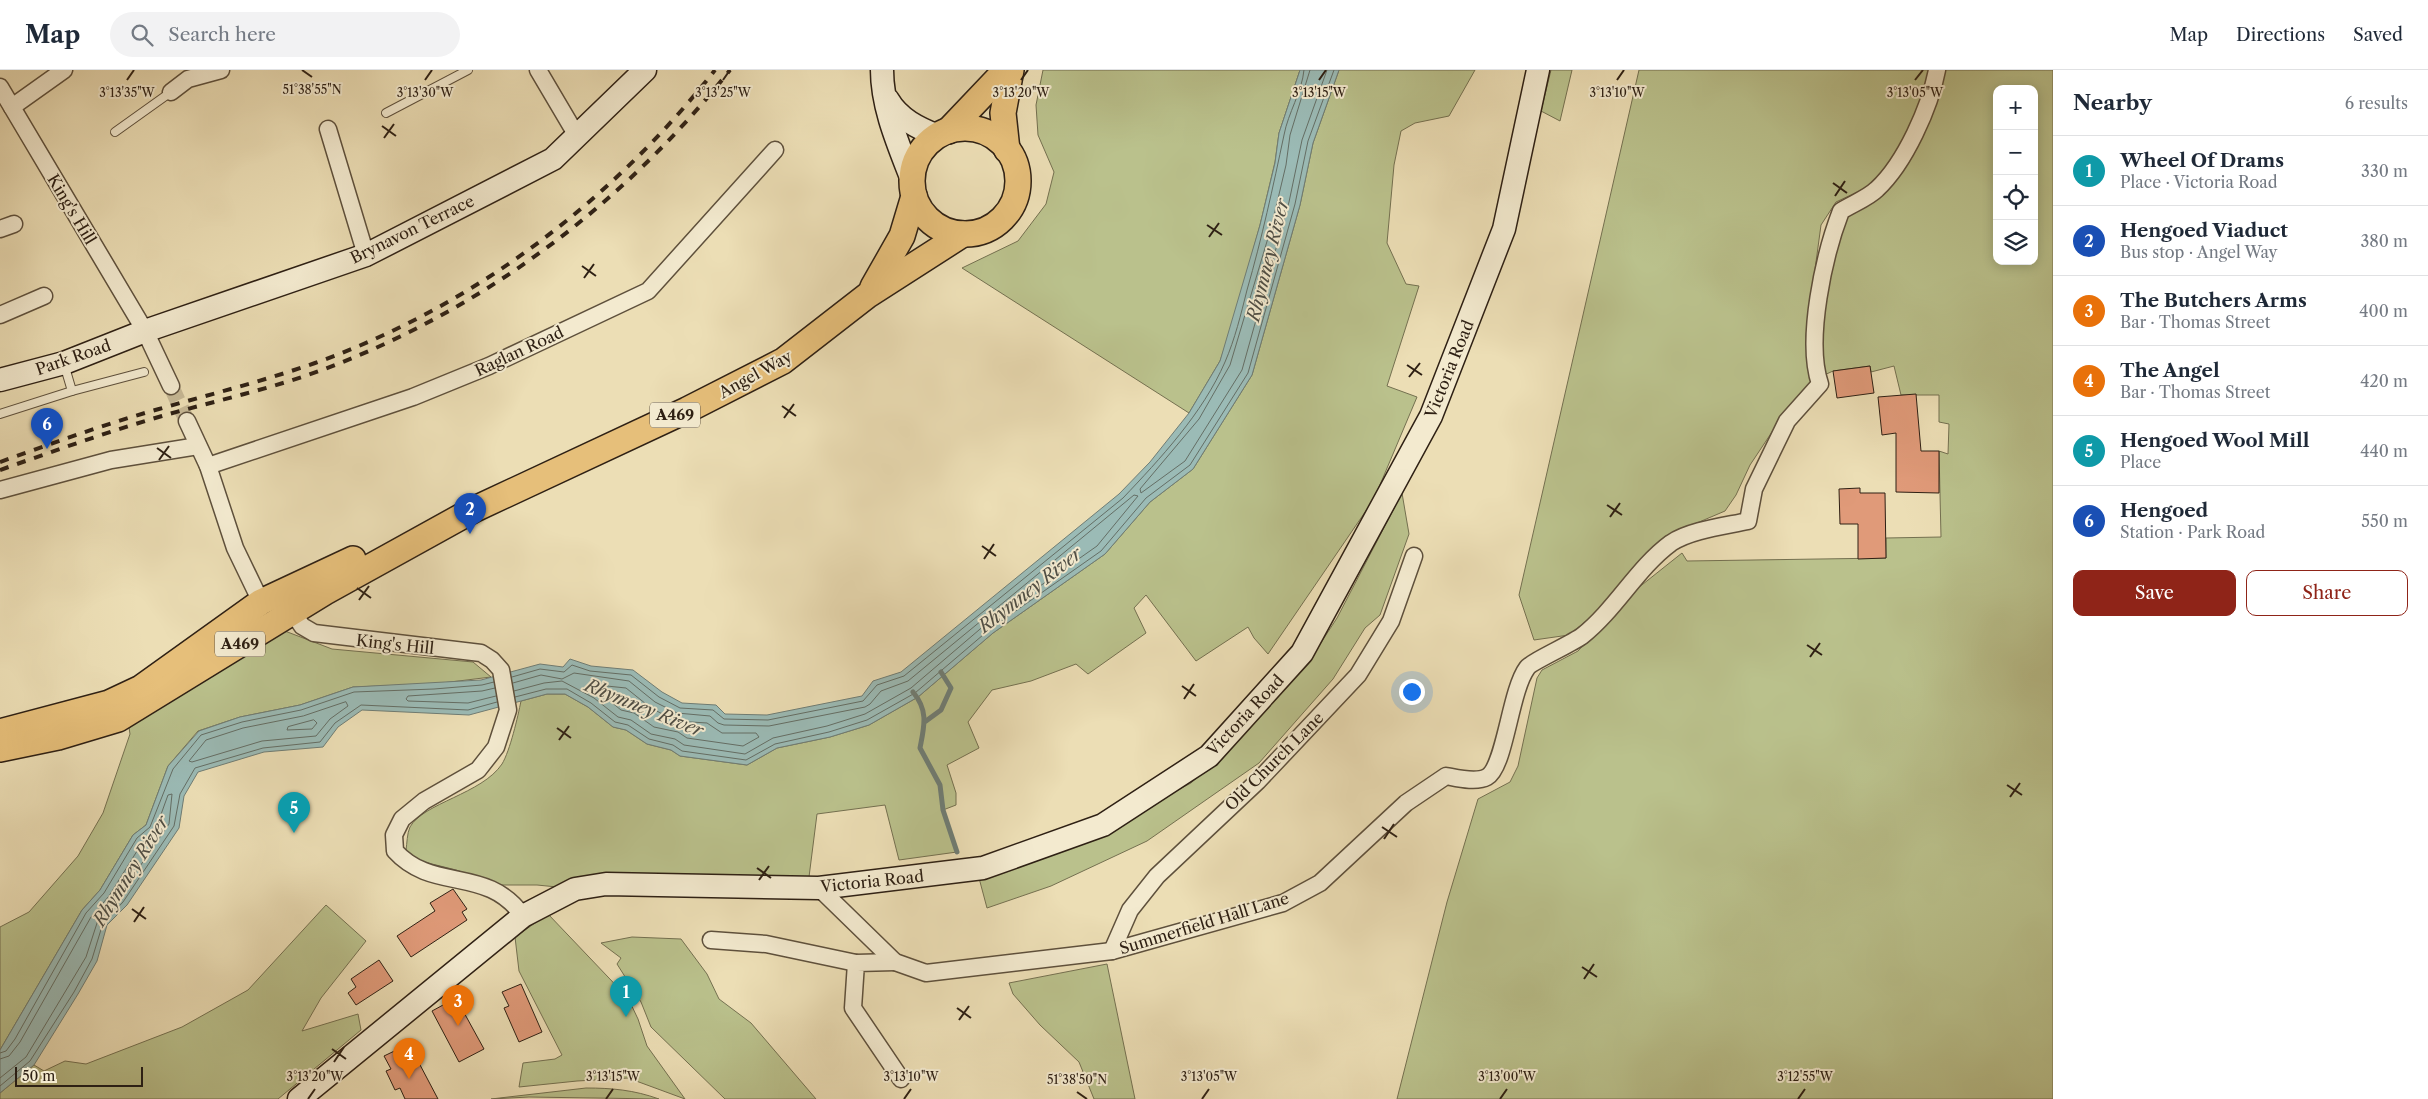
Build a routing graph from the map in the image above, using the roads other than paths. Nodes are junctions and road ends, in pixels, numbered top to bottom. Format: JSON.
{"nodes":[{"id":1,"x":64,"y":70,"type":"edge"},
{"id":2,"x":221,"y":70,"type":"edge"},
{"id":3,"x":468,"y":70,"type":"edge"},
{"id":4,"x":538,"y":70,"type":"edge"},
{"id":5,"x":645,"y":70,"type":"edge"},
{"id":6,"x":882,"y":70,"type":"edge"},
{"id":7,"x":1006,"y":70,"type":"edge"},
{"id":8,"x":1011,"y":70,"type":"edge"},
{"id":9,"x":1538,"y":70,"type":"edge"},
{"id":10,"x":1937,"y":70,"type":"edge"},
{"id":11,"x":0,"y":87,"type":"edge"},
{"id":12,"x":171,"y":92,"type":"joint"},
{"id":13,"x":884,"y":95,"type":"junction"},
{"id":14,"x":12,"y":107,"type":"junction"},
{"id":15,"x":386,"y":113,"type":"dead end"},
{"id":16,"x":328,"y":129,"type":"dead end"},
{"id":17,"x":115,"y":132,"type":"dead end"},
{"id":18,"x":943,"y":133,"type":"junction"},
{"id":19,"x":577,"y":136,"type":"junction"},
{"id":20,"x":775,"y":150,"type":"dead end"},
{"id":21,"x":1007,"y":150,"type":"junction"},
{"id":22,"x":913,"y":188,"type":"junction"},
{"id":23,"x":963,"y":234,"type":"junction"},
{"id":24,"x":366,"y":255,"type":"junction"},
{"id":25,"x":868,"y":295,"type":"junction"},
{"id":26,"x":44,"y":296,"type":"dead end"},
{"id":27,"x":0,"y":315,"type":"edge"},
{"id":28,"x":145,"y":331,"type":"junction"},
{"id":29,"x":64,"y":363,"type":"junction"},
{"id":30,"x":144,"y":372,"type":"dead end"},
{"id":31,"x":0,"y":380,"type":"edge"},
{"id":32,"x":171,"y":386,"type":"tunnel mouth"},
{"id":33,"x":72,"y":391,"type":"junction"},
{"id":34,"x":0,"y":414,"type":"edge"},
{"id":35,"x":187,"y":421,"type":"tunnel mouth"},
{"id":36,"x":198,"y":446,"type":"junction"},
{"id":37,"x":208,"y":466,"type":"junction"},
{"id":38,"x":0,"y":490,"type":"edge"},
{"id":39,"x":469,"y":512,"type":"junction"},
{"id":40,"x":1414,"y":556,"type":"dead end"},
{"id":41,"x":261,"y":602,"type":"junction"},
{"id":42,"x":292,"y":611,"type":"junction"},
{"id":43,"x":0,"y":732,"type":"edge"},
{"id":44,"x":0,"y":749,"type":"edge"},
{"id":45,"x":818,"y":888,"type":"junction"},
{"id":46,"x":523,"y":916,"type":"junction"},
{"id":47,"x":711,"y":940,"type":"dead end"},
{"id":48,"x":1112,"y":951,"type":"junction"},
{"id":49,"x":895,"y":962,"type":"junction"},
{"id":50,"x":856,"y":963,"type":"junction"},
{"id":51,"x":901,"y":1079,"type":"dead end"},
{"id":52,"x":299,"y":1099,"type":"edge"}],
"edges":[{"from":1,"to":14,"type":"street"},
{"from":2,"to":12,"type":"street"},
{"from":3,"to":15,"type":"lane"},
{"from":4,"to":19,"type":"street"},
{"from":5,"to":19,"type":"main road","name":"Brynavon Terrace"},
{"from":6,"to":13,"type":"main road"},
{"from":7,"to":18,"type":"main road"},
{"from":8,"to":21,"type":"main road"},
{"from":9,"to":45,"type":"main road","name":"Victoria Road"},
{"from":10,"to":48,"type":"street","name":"Summerfield Hall Lane"},
{"from":11,"to":14,"type":"street","name":"King's Hill"},
{"from":12,"to":17,"type":"lane"},
{"from":13,"to":18,"type":"main road"},
{"from":13,"to":22,"type":"main road"},
{"from":14,"to":28,"type":"street","name":"King's Hill"},
{"from":16,"to":24,"type":"street"},
{"from":18,"to":21,"type":"main road"},
{"from":18,"to":22,"type":"main road"},
{"from":19,"to":24,"type":"main road","name":"Brynavon Terrace"},
{"from":20,"to":37,"type":"street","name":"Raglan Road"},
{"from":21,"to":23,"type":"main road"},
{"from":22,"to":23,"type":"main road"},
{"from":22,"to":25,"type":"main road","name":"Angel Way","number":"A469"},
{"from":23,"to":25,"type":"main road","name":"Angel Way","number":"A469"},
{"from":24,"to":28,"type":"main road","name":"Brynavon Terrace"},
{"from":25,"to":39,"type":"main road","name":"Angel Way","number":"A469"},
{"from":26,"to":27,"type":"street"},
{"from":28,"to":29,"type":"main road","name":"Park Road"},
{"from":28,"to":32,"type":"street","name":"King's Hill"},
{"from":29,"to":31,"type":"main road","name":"Park Road"},
{"from":29,"to":33,"type":"lane"},
{"from":30,"to":33,"type":"lane"},
{"from":33,"to":34,"type":"lane"},
{"from":35,"to":36,"type":"street"},
{"from":36,"to":37,"type":"street"},
{"from":36,"to":38,"type":"street"},
{"from":37,"to":41,"type":"street"},
{"from":39,"to":41,"type":"main road","number":"A469"},
{"from":39,"to":42,"type":"main road","number":"A469"},
{"from":40,"to":48,"type":"street","name":"Old Church Lane"},
{"from":41,"to":43,"type":"main road","number":"A469"},
{"from":42,"to":44,"type":"main road","number":"A469"},
{"from":42,"to":46,"type":"street","name":"King's Hill"},
{"from":45,"to":46,"type":"main road","name":"Victoria Road"},
{"from":45,"to":49,"type":"street","name":"Summerfield Hall Lane"},
{"from":46,"to":52,"type":"main road","name":"Victoria Road"},
{"from":47,"to":50,"type":"street"},
{"from":48,"to":49,"type":"street","name":"Summerfield Hall Lane"},
{"from":49,"to":50,"type":"street"},
{"from":50,"to":51,"type":"street"}]}
